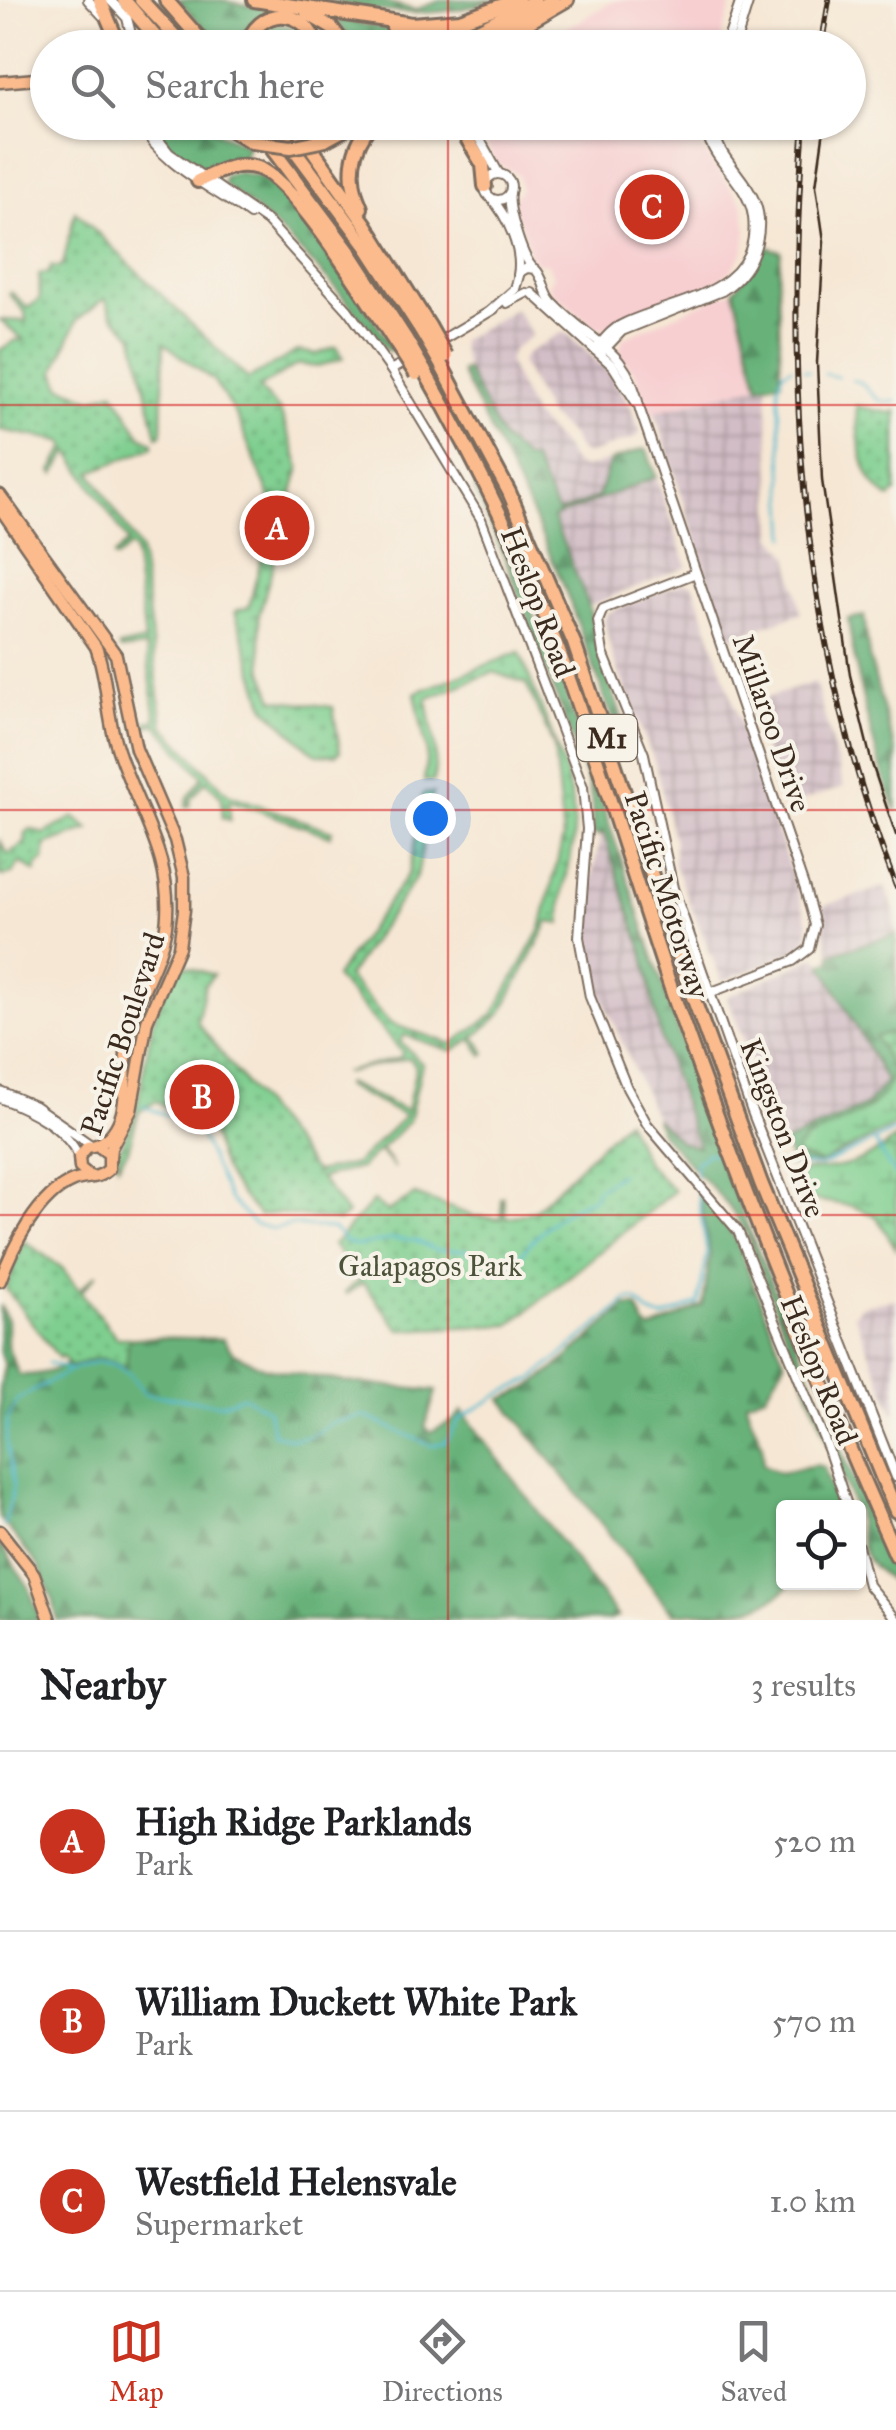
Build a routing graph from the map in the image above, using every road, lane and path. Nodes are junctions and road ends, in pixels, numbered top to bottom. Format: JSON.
{"nodes":[{"id":1,"x":88,"y":0,"type":"edge"},
{"id":2,"x":101,"y":0,"type":"edge"},
{"id":3,"x":110,"y":0,"type":"edge"},
{"id":4,"x":124,"y":0,"type":"edge"},
{"id":5,"x":141,"y":0,"type":"edge"},
{"id":6,"x":166,"y":0,"type":"edge"},
{"id":7,"x":254,"y":0,"type":"edge"},
{"id":8,"x":518,"y":0,"type":"edge"},
{"id":9,"x":535,"y":0,"type":"edge"},
{"id":10,"x":553,"y":0,"type":"edge"},
{"id":11,"x":568,"y":0,"type":"edge"},
{"id":12,"x":740,"y":0,"type":"edge"},
{"id":13,"x":749,"y":0,"type":"edge"},
{"id":14,"x":296,"y":7,"type":"junction"},
{"id":15,"x":367,"y":18,"type":"junction"},
{"id":16,"x":735,"y":28,"type":"joint"},
{"id":17,"x":115,"y":30,"type":"edge"},
{"id":18,"x":119,"y":30,"type":"edge"},
{"id":19,"x":126,"y":30,"type":"edge"},
{"id":20,"x":150,"y":30,"type":"edge"},
{"id":21,"x":169,"y":30,"type":"edge"},
{"id":22,"x":192,"y":30,"type":"edge"},
{"id":23,"x":254,"y":30,"type":"edge"},
{"id":24,"x":310,"y":30,"type":"edge"},
{"id":25,"x":333,"y":30,"type":"edge"},
{"id":26,"x":399,"y":30,"type":"edge"},
{"id":27,"x":477,"y":30,"type":"edge"},
{"id":28,"x":495,"y":30,"type":"edge"},
{"id":29,"x":517,"y":30,"type":"edge"},
{"id":30,"x":30,"y":76,"type":"edge"},
{"id":31,"x":0,"y":78,"type":"edge"},
{"id":32,"x":158,"y":140,"type":"edge"},
{"id":33,"x":249,"y":140,"type":"edge"},
{"id":34,"x":266,"y":140,"type":"edge"},
{"id":35,"x":287,"y":140,"type":"edge"},
{"id":36,"x":305,"y":140,"type":"edge"},
{"id":37,"x":324,"y":140,"type":"edge"},
{"id":38,"x":360,"y":140,"type":"edge"},
{"id":39,"x":467,"y":140,"type":"edge"},
{"id":40,"x":478,"y":140,"type":"edge"},
{"id":41,"x":710,"y":140,"type":"edge"},
{"id":42,"x":715,"y":140,"type":"edge"},
{"id":43,"x":224,"y":168,"type":"junction"},
{"id":44,"x":499,"y":174,"type":"junction"},
{"id":45,"x":202,"y":179,"type":"junction"},
{"id":46,"x":218,"y":186,"type":"junction"},
{"id":47,"x":487,"y":192,"type":"junction"},
{"id":48,"x":510,"y":193,"type":"junction"},
{"id":49,"x":366,"y":225,"type":"junction"},
{"id":50,"x":286,"y":241,"type":"junction"},
{"id":51,"x":535,"y":269,"type":"junction"},
{"id":52,"x":518,"y":278,"type":"junction"},
{"id":53,"x":542,"y":282,"type":"junction"},
{"id":54,"x":529,"y":293,"type":"junction"},
{"id":55,"x":490,"y":311,"type":"junction"},
{"id":56,"x":643,"y":316,"type":"junction"},
{"id":57,"x":659,"y":316,"type":"junction"},
{"id":58,"x":568,"y":317,"type":"junction"},
{"id":59,"x":425,"y":328,"type":"junction"},
{"id":60,"x":611,"y":332,"type":"junction"},
{"id":61,"x":401,"y":342,"type":"junction"},
{"id":62,"x":603,"y":350,"type":"junction"},
{"id":63,"x":390,"y":370,"type":"junction"},
{"id":64,"x":0,"y":495,"type":"edge"},
{"id":65,"x":0,"y":508,"type":"edge"},
{"id":66,"x":696,"y":573,"type":"junction"},
{"id":67,"x":709,"y":992,"type":"junction"},
{"id":68,"x":0,"y":1094,"type":"edge"},
{"id":69,"x":94,"y":1145,"type":"junction"},
{"id":70,"x":110,"y":1158,"type":"junction"},
{"id":71,"x":78,"y":1160,"type":"junction"},
{"id":72,"x":91,"y":1177,"type":"junction"},
{"id":73,"x":0,"y":1262,"type":"edge"},
{"id":74,"x":0,"y":1281,"type":"edge"},
{"id":75,"x":896,"y":1477,"type":"edge"},
{"id":76,"x":845,"y":1500,"type":"edge"},
{"id":77,"x":896,"y":1511,"type":"edge"},
{"id":78,"x":0,"y":1531,"type":"edge"},
{"id":79,"x":896,"y":1555,"type":"edge"},
{"id":80,"x":866,"y":1575,"type":"edge"},
{"id":81,"x":896,"y":1619,"type":"edge"},
{"id":82,"x":50,"y":1620,"type":"edge"}],
"edges":[{"from":1,"to":17,"type":"street"},
{"from":2,"to":18,"type":"highway"},
{"from":3,"to":19,"type":"street"},
{"from":4,"to":20,"type":"highway"},
{"from":5,"to":21,"type":"highway"},
{"from":6,"to":22,"type":"highway"},
{"from":7,"to":14,"type":"highway"},
{"from":8,"to":15,"type":"highway"},
{"from":9,"to":27,"type":"highway"},
{"from":10,"to":28,"type":"highway"},
{"from":11,"to":29,"type":"highway"},
{"from":12,"to":16,"type":"street"},
{"from":13,"to":16,"type":"street"},
{"from":14,"to":15,"type":"highway"},
{"from":14,"to":25,"type":"highway"},
{"from":15,"to":26,"type":"highway"},
{"from":23,"to":24,"type":"highway"},
{"from":30,"to":31,"type":"main road"},
{"from":32,"to":45,"type":"street","name":"Heslop Road"},
{"from":33,"to":37,"type":"highway","bridge":true},
{"from":34,"to":61,"type":"highway","name":"Pacific Motorway","number":"M1"},
{"from":35,"to":59,"type":"highway","name":"Pacific Motorway","number":"M1"},
{"from":36,"to":49,"type":"highway"},
{"from":38,"to":49,"type":"highway"},
{"from":39,"to":47,"type":"highway"},
{"from":40,"to":44,"type":"street"},
{"from":41,"to":56,"type":"street"},
{"from":42,"to":57,"type":"street"},
{"from":43,"to":45,"type":"highway"},
{"from":43,"to":46,"type":"highway"},
{"from":43,"to":61,"type":"highway"},
{"from":44,"to":47,"type":"street"},
{"from":44,"to":48,"type":"street"},
{"from":45,"to":46,"type":"street","name":"Heslop Road"},
{"from":45,"to":50,"type":"street","name":"Heslop Road"},
{"from":46,"to":50,"type":"street","name":"Heslop Road"},
{"from":47,"to":48,"type":"street"},
{"from":47,"to":52,"type":"street"},
{"from":48,"to":51,"type":"street"},
{"from":49,"to":59,"type":"highway"},
{"from":50,"to":63,"type":"street","name":"Heslop Road"},
{"from":51,"to":52,"type":"street"},
{"from":51,"to":53,"type":"street","name":"Millaroo Drive"},
{"from":52,"to":54,"type":"street","name":"Millaroo Drive"},
{"from":52,"to":55,"type":"street"},
{"from":53,"to":54,"type":"street"},
{"from":53,"to":58,"type":"street","name":"Millaroo Drive"},
{"from":54,"to":55,"type":"street"},
{"from":54,"to":62,"type":"street","name":"Millaroo Drive"},
{"from":55,"to":63,"type":"street"},
{"from":56,"to":57,"type":"street"},
{"from":56,"to":60,"type":"street"},
{"from":57,"to":62,"type":"street"},
{"from":58,"to":60,"type":"street"},
{"from":58,"to":62,"type":"street","name":"Millaroo Drive"},
{"from":59,"to":77,"type":"highway","name":"Pacific Motorway","number":"M1","bridge":true},
{"from":60,"to":62,"type":"street"},
{"from":61,"to":79,"type":"highway","name":"Pacific Motorway","number":"M1","bridge":true},
{"from":62,"to":66,"type":"street","name":"Millaroo Drive"},
{"from":63,"to":76,"type":"street","name":"Heslop Road"},
{"from":64,"to":70,"type":"main road","name":"Pacific Boulevard"},
{"from":65,"to":69,"type":"main road"},
{"from":66,"to":67,"type":"street","name":"Kingston Drive"},
{"from":66,"to":67,"type":"street","name":"Millaroo Drive"},
{"from":67,"to":75,"type":"street","name":"Kingston Drive"},
{"from":68,"to":69,"type":"street"},
{"from":68,"to":71,"type":"street"},
{"from":69,"to":70,"type":"main road"},
{"from":69,"to":71,"type":"main road"},
{"from":70,"to":72,"type":"main road"},
{"from":71,"to":72,"type":"main road"},
{"from":71,"to":73,"type":"main road"},
{"from":72,"to":74,"type":"main road"},
{"from":78,"to":82,"type":"main road"},
{"from":80,"to":81,"type":"street"}]}
